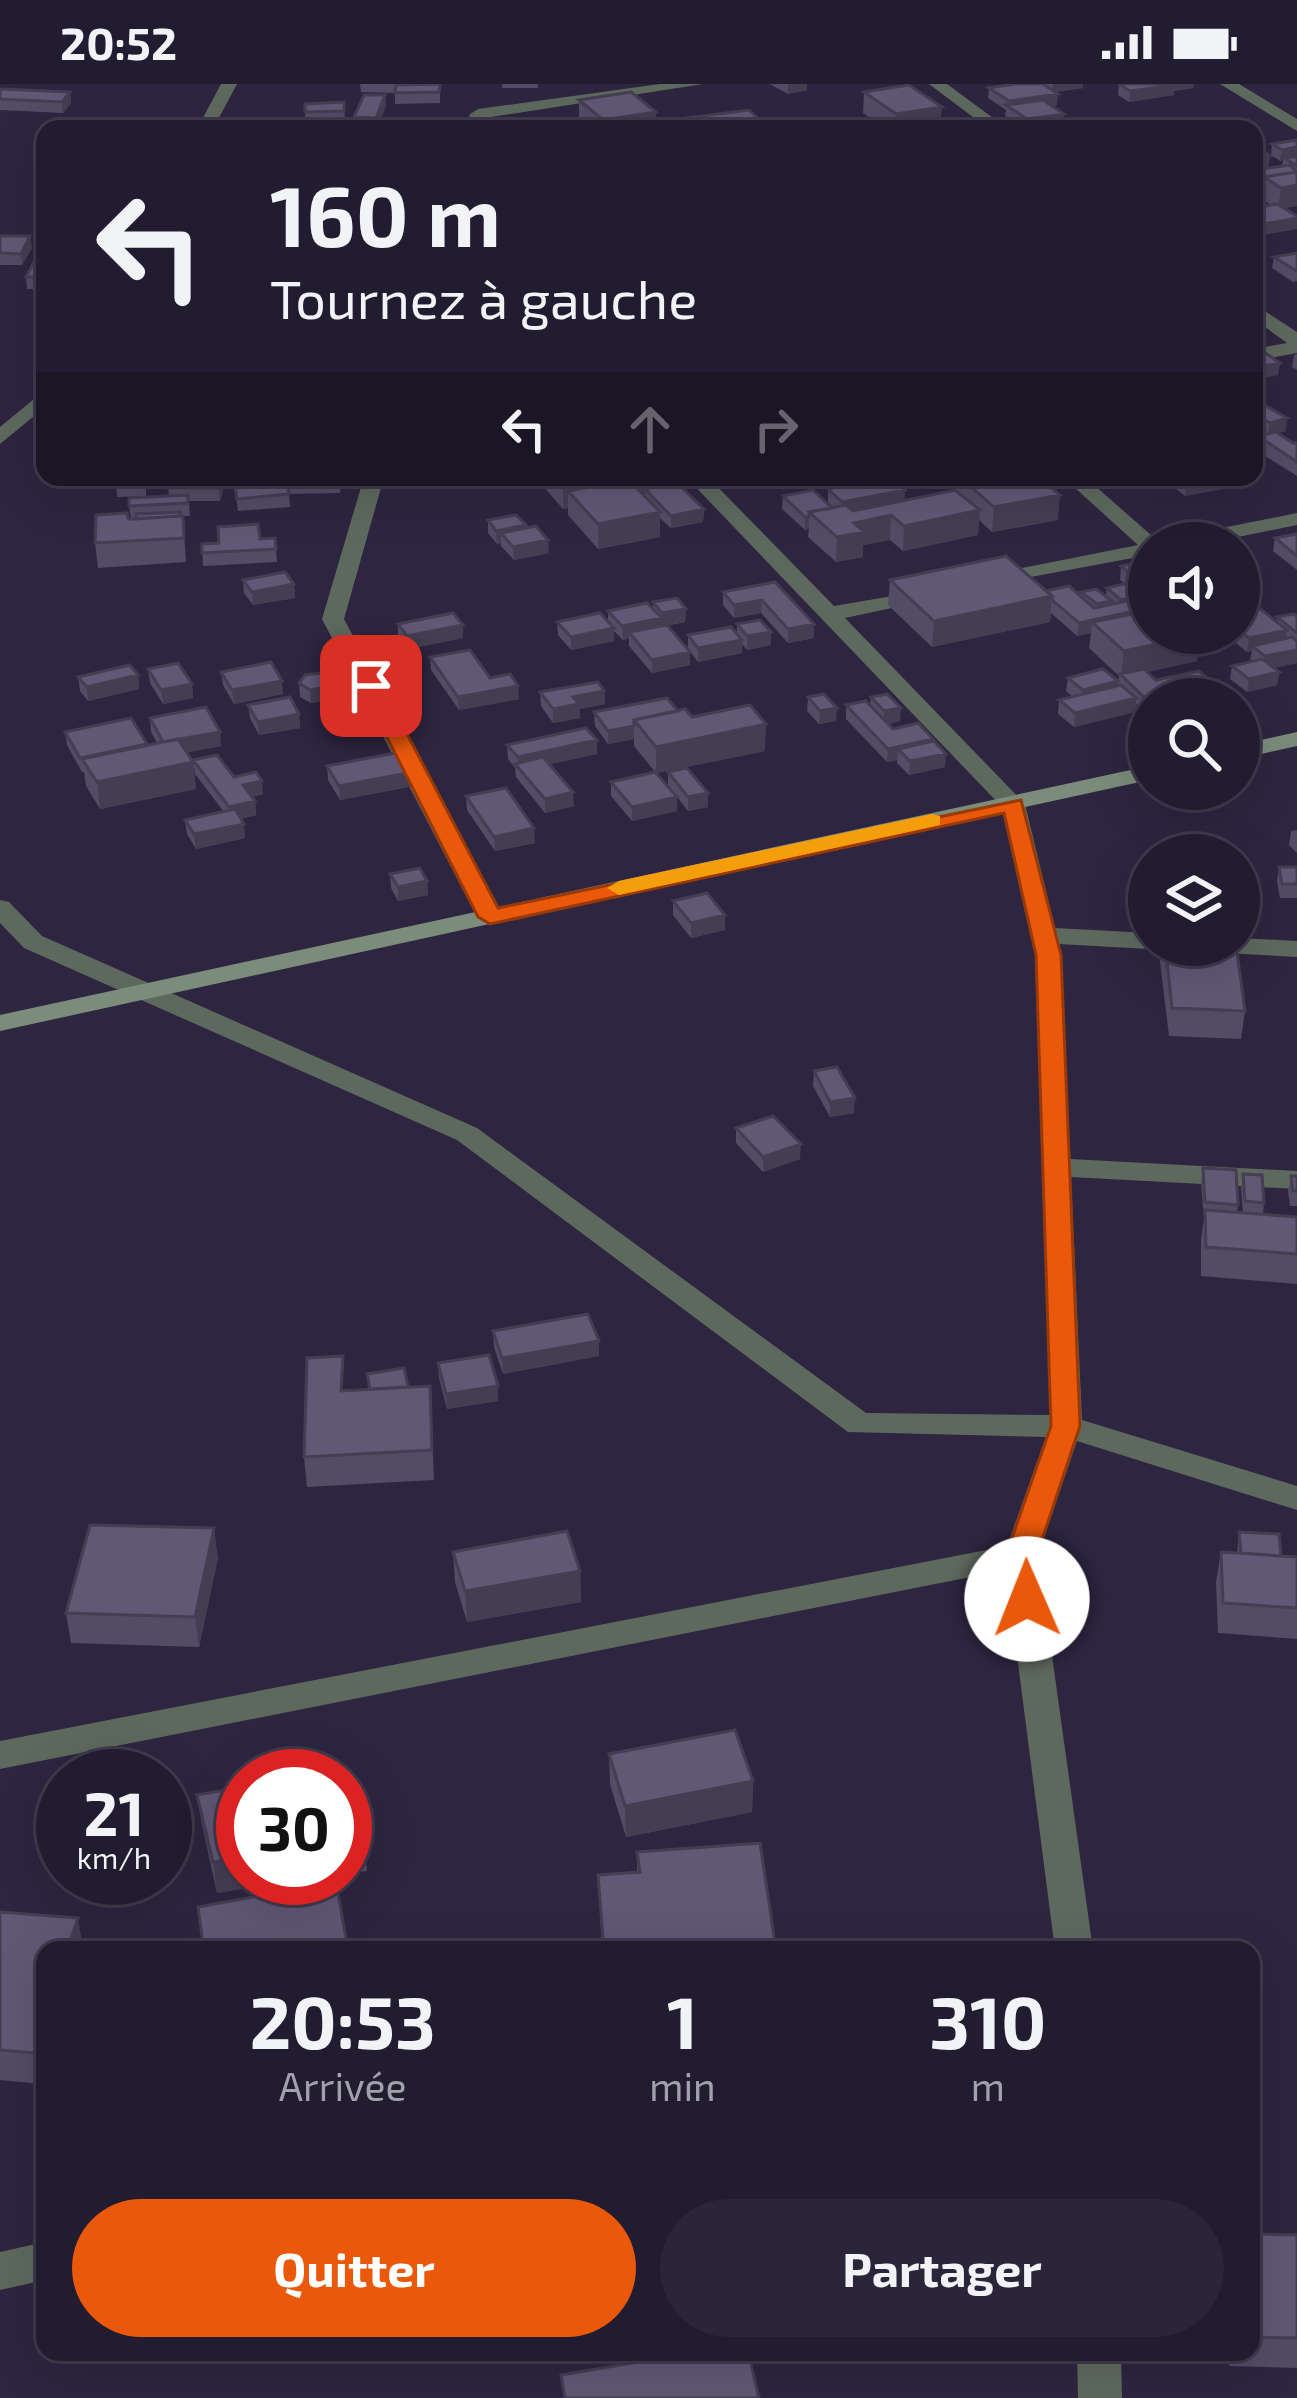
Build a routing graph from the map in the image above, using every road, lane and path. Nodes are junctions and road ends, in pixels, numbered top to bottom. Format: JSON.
{"nodes":[{"id":1,"x":229,"y":84,"type":"edge"},
{"id":2,"x":695,"y":84,"type":"edge"},
{"id":3,"x":937,"y":84,"type":"edge"},
{"id":4,"x":1228,"y":84,"type":"edge"},
{"id":5,"x":1297,"y":98,"type":"edge"},
{"id":6,"x":1260,"y":103,"type":"junction"},
{"id":7,"x":210,"y":120,"type":"edge"},
{"id":8,"x":476,"y":120,"type":"edge"},
{"id":9,"x":987,"y":120,"type":"edge"},
{"id":10,"x":1297,"y":126,"type":"edge"},
{"id":11,"x":1263,"y":317,"type":"edge"},
{"id":12,"x":1297,"y":344,"type":"edge"},
{"id":13,"x":1263,"y":353,"type":"edge"},
{"id":14,"x":36,"y":404,"type":"edge"},
{"id":15,"x":0,"y":438,"type":"edge"},
{"id":16,"x":371,"y":486,"type":"edge"},
{"id":17,"x":705,"y":486,"type":"edge"},
{"id":18,"x":1083,"y":486,"type":"edge"},
{"id":19,"x":1297,"y":519,"type":"edge"},
{"id":20,"x":1260,"y":526,"type":"edge"},
{"id":21,"x":1128,"y":527,"type":"edge"},
{"id":22,"x":1128,"y":551,"type":"edge"},
{"id":23,"x":830,"y":614,"type":"junction"},
{"id":24,"x":1297,"y":739,"type":"edge"},
{"id":25,"x":1260,"y":747,"type":"edge"},
{"id":26,"x":1128,"y":778,"type":"edge"},
{"id":27,"x":1013,"y":804,"type":"junction"},
{"id":28,"x":0,"y":908,"type":"edge"},
{"id":29,"x":490,"y":917,"type":"junction"},
{"id":30,"x":1044,"y":935,"type":"junction"},
{"id":31,"x":1128,"y":940,"type":"edge"},
{"id":32,"x":1260,"y":947,"type":"edge"},
{"id":33,"x":1297,"y":949,"type":"edge"},
{"id":34,"x":141,"y":992,"type":"junction"},
{"id":35,"x":0,"y":1023,"type":"edge"},
{"id":36,"x":1056,"y":1167,"type":"junction"},
{"id":37,"x":1297,"y":1180,"type":"edge"},
{"id":38,"x":1066,"y":1426,"type":"junction"},
{"id":39,"x":1297,"y":1498,"type":"edge"},
{"id":40,"x":1021,"y":1555,"type":"junction"},
{"id":41,"x":0,"y":1754,"type":"edge"},
{"id":42,"x":1073,"y":1941,"type":"edge"},
{"id":43,"x":36,"y":2263,"type":"edge"},
{"id":44,"x":0,"y":2270,"type":"edge"},
{"id":45,"x":1099,"y":2361,"type":"edge"},
{"id":46,"x":1100,"y":2398,"type":"edge"}],
"edges":[{"from":1,"to":7,"type":"street"},
{"from":2,"to":8,"type":"street"},
{"from":3,"to":9,"type":"street"},
{"from":4,"to":6,"type":"street"},
{"from":5,"to":6,"type":"street"},
{"from":6,"to":10,"type":"street"},
{"from":11,"to":12,"type":"street"},
{"from":12,"to":13,"type":"street"},
{"from":14,"to":15,"type":"street"},
{"from":16,"to":29,"type":"street"},
{"from":17,"to":23,"type":"street"},
{"from":18,"to":21,"type":"street"},
{"from":19,"to":20,"type":"street"},
{"from":22,"to":23,"type":"street"},
{"from":23,"to":27,"type":"street"},
{"from":24,"to":25,"type":"street"},
{"from":26,"to":27,"type":"street"},
{"from":27,"to":29,"type":"street"},
{"from":27,"to":30,"type":"street"},
{"from":28,"to":34,"type":"street"},
{"from":29,"to":34,"type":"street"},
{"from":30,"to":31,"type":"street"},
{"from":30,"to":36,"type":"street"},
{"from":32,"to":33,"type":"street"},
{"from":34,"to":35,"type":"street"},
{"from":34,"to":38,"type":"street"},
{"from":36,"to":37,"type":"street"},
{"from":36,"to":38,"type":"street"},
{"from":38,"to":39,"type":"street"},
{"from":38,"to":40,"type":"street"},
{"from":40,"to":41,"type":"street"},
{"from":40,"to":42,"type":"street"},
{"from":43,"to":44,"type":"street"},
{"from":45,"to":46,"type":"street"}]}
